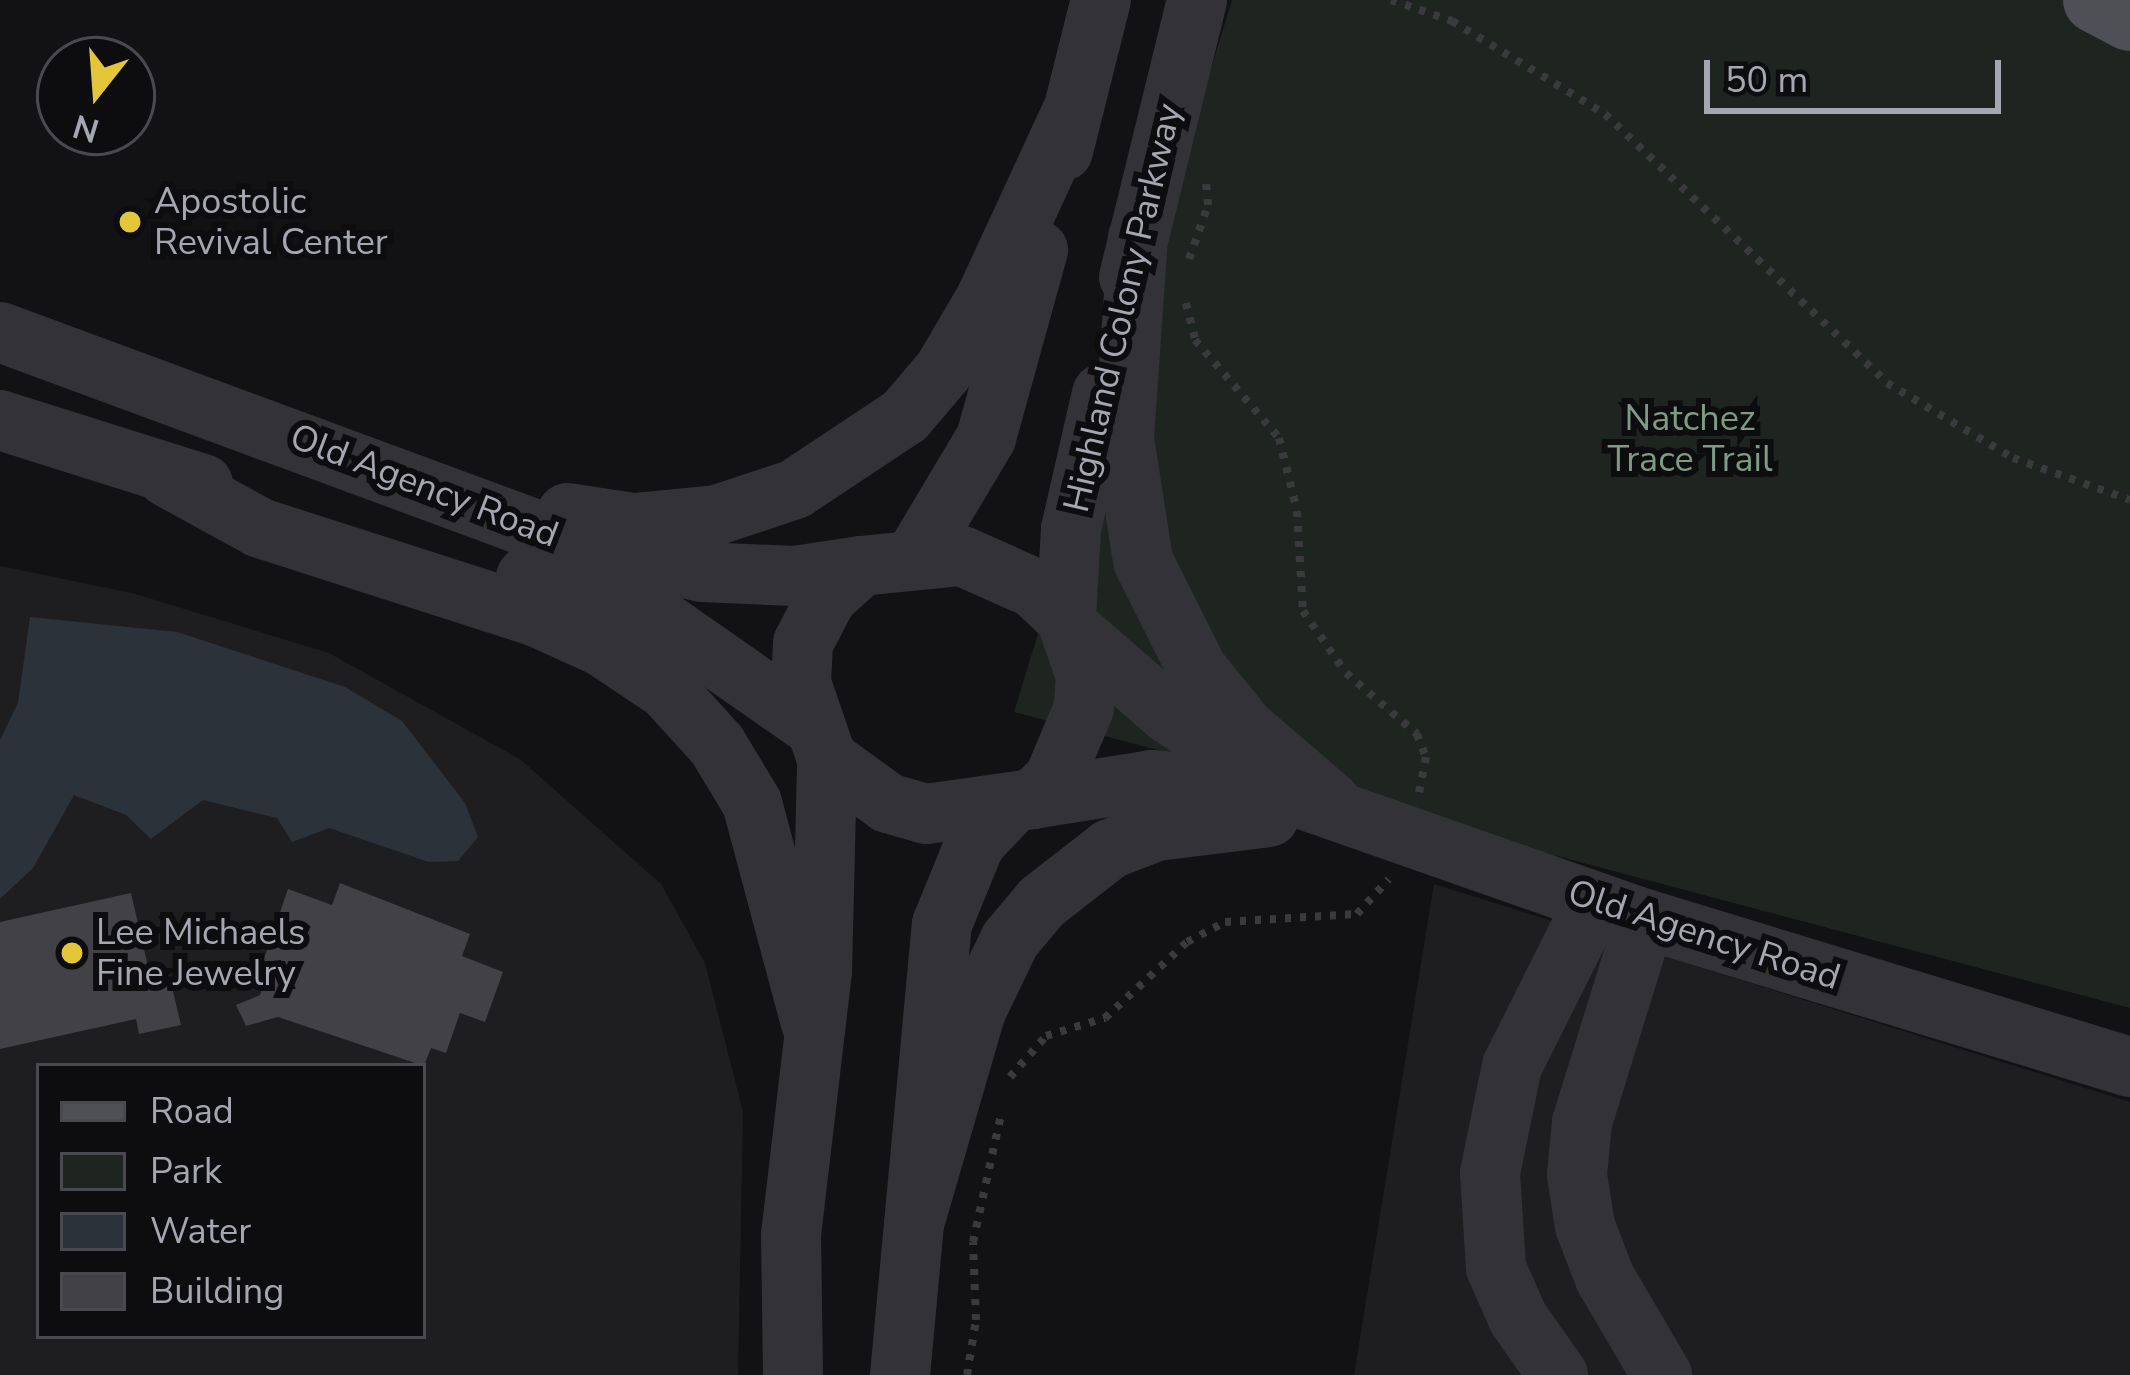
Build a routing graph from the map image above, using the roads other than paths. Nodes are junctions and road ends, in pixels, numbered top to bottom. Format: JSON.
{"nodes":[{"id":1,"x":1101,"y":0,"type":"edge"},
{"id":2,"x":1197,"y":0,"type":"edge"},
{"id":3,"x":2096,"y":0,"type":"edge"},
{"id":4,"x":2130,"y":18,"type":"edge"},
{"id":5,"x":1072,"y":112,"type":"junction"},
{"id":6,"x":1138,"y":237,"type":"junction"},
{"id":7,"x":0,"y":332,"type":"edge"},
{"id":8,"x":0,"y":420,"type":"edge"},
{"id":9,"x":166,"y":477,"type":"junction"},
{"id":10,"x":430,"y":491,"type":"junction"},
{"id":11,"x":888,"y":561,"type":"junction"},
{"id":12,"x":1071,"y":625,"type":"junction"},
{"id":13,"x":818,"y":742,"type":"junction"},
{"id":14,"x":1282,"y":792,"type":"junction"},
{"id":15,"x":1021,"y":803,"type":"junction"},
{"id":16,"x":1345,"y":814,"type":"junction"},
{"id":17,"x":1619,"y":910,"type":"junction"},
{"id":18,"x":811,"y":1023,"type":"junction"},
{"id":19,"x":2130,"y":1067,"type":"edge"},
{"id":20,"x":914,"y":1224,"type":"junction"},
{"id":21,"x":793,"y":1375,"type":"edge"},
{"id":22,"x":900,"y":1375,"type":"edge"},
{"id":23,"x":1558,"y":1375,"type":"edge"},
{"id":24,"x":1662,"y":1375,"type":"edge"}],
"edges":[{"from":1,"to":5,"type":"street"},
{"from":2,"to":6,"type":"street","name":"Highland Colony Parkway"},
{"from":3,"to":4,"type":"main road"},
{"from":5,"to":10,"type":"street"},
{"from":5,"to":11,"type":"street"},
{"from":6,"to":12,"type":"street","name":"Highland Colony Parkway"},
{"from":6,"to":16,"type":"street"},
{"from":7,"to":10,"type":"street","name":"Old Agency Road"},
{"from":8,"to":9,"type":"street","name":"Old Agency Road"},
{"from":9,"to":13,"type":"street","name":"Old Agency Road"},
{"from":9,"to":18,"type":"street"},
{"from":10,"to":11,"type":"street","name":"Old Agency Road"},
{"from":11,"to":12,"type":"street"},
{"from":11,"to":13,"type":"street"},
{"from":12,"to":14,"type":"street","name":"Old Agency Road"},
{"from":12,"to":15,"type":"street"},
{"from":13,"to":15,"type":"street"},
{"from":13,"to":18,"type":"street"},
{"from":14,"to":15,"type":"street","name":"Old Agency Road"},
{"from":14,"to":16,"type":"street","name":"Old Agency Road"},
{"from":15,"to":20,"type":"street"},
{"from":16,"to":17,"type":"street","name":"Old Agency Road"},
{"from":16,"to":20,"type":"street"},
{"from":17,"to":19,"type":"street","name":"Old Agency Road"},
{"from":17,"to":23,"type":"street"},
{"from":17,"to":24,"type":"street"},
{"from":18,"to":21,"type":"street"},
{"from":20,"to":22,"type":"street"}]}
